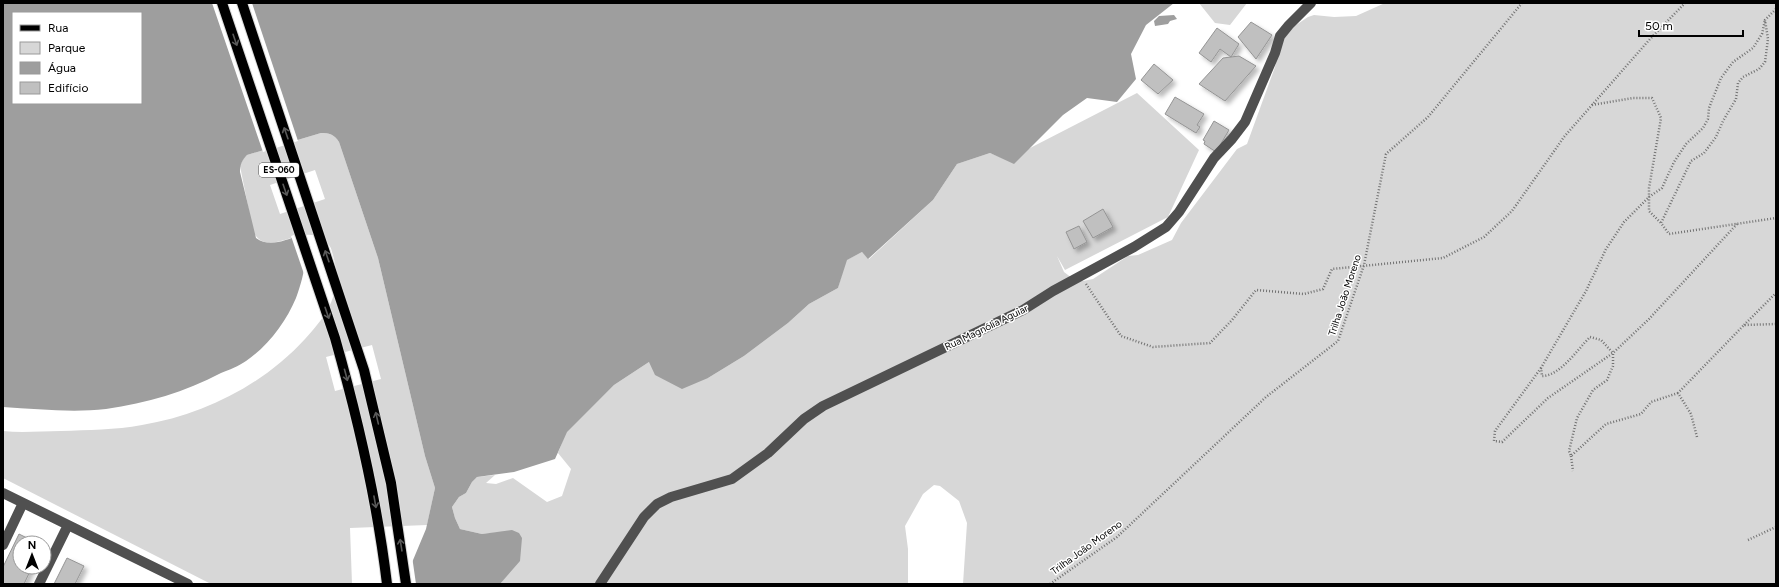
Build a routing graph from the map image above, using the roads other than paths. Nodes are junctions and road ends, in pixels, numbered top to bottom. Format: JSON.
{"nodes":[{"id":1,"x":222,"y":3,"type":"edge"},
{"id":2,"x":242,"y":3,"type":"edge"},
{"id":3,"x":1311,"y":3,"type":"edge"},
{"id":4,"x":3,"y":493,"type":"edge"},
{"id":5,"x":23,"y":503,"type":"junction"},
{"id":6,"x":68,"y":525,"type":"junction"},
{"id":7,"x":3,"y":544,"type":"edge"},
{"id":8,"x":39,"y":584,"type":"edge"},
{"id":9,"x":188,"y":584,"type":"edge"},
{"id":10,"x":388,"y":584,"type":"edge"},
{"id":11,"x":406,"y":584,"type":"edge"},
{"id":12,"x":600,"y":584,"type":"edge"}],
"edges":[{"from":1,"to":10,"type":"main road","number":"ES-060","one_way":true},
{"from":11,"to":2,"type":"main road","number":"ES-060","one_way":true},
{"from":3,"to":12,"type":"street","name":"Rua Magnólia Aguiar"},
{"from":4,"to":5,"type":"street"},
{"from":5,"to":6,"type":"street"},
{"from":5,"to":7,"type":"street"},
{"from":6,"to":8,"type":"street"},
{"from":6,"to":9,"type":"street"}]}
